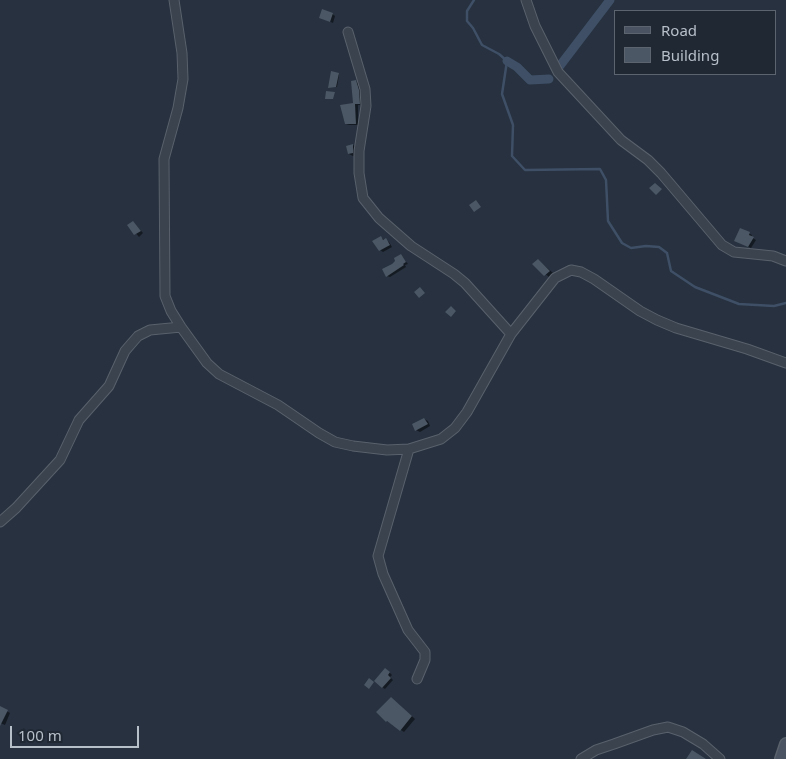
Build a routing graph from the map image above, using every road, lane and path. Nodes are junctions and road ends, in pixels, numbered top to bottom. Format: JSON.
{"nodes":[{"id":1,"x":174,"y":0,"type":"edge"},
{"id":2,"x":526,"y":0,"type":"edge"},
{"id":3,"x":348,"y":32,"type":"dead end"},
{"id":4,"x":786,"y":261,"type":"edge"},
{"id":5,"x":181,"y":327,"type":"junction"},
{"id":6,"x":511,"y":334,"type":"junction"},
{"id":7,"x":786,"y":363,"type":"edge"},
{"id":8,"x":409,"y":449,"type":"junction"},
{"id":9,"x":0,"y":522,"type":"edge"},
{"id":10,"x":417,"y":679,"type":"dead end"},
{"id":11,"x":786,"y":744,"type":"edge"},
{"id":12,"x":581,"y":759,"type":"edge"},
{"id":13,"x":720,"y":759,"type":"edge"},
{"id":14,"x":781,"y":759,"type":"edge"}],
"edges":[{"from":1,"to":5,"type":"street"},
{"from":2,"to":4,"type":"street"},
{"from":3,"to":6,"type":"street"},
{"from":5,"to":8,"type":"street"},
{"from":5,"to":9,"type":"street"},
{"from":6,"to":7,"type":"street"},
{"from":6,"to":8,"type":"street"},
{"from":8,"to":10,"type":"street"},
{"from":11,"to":14,"type":"main road"},
{"from":12,"to":13,"type":"street"}]}
